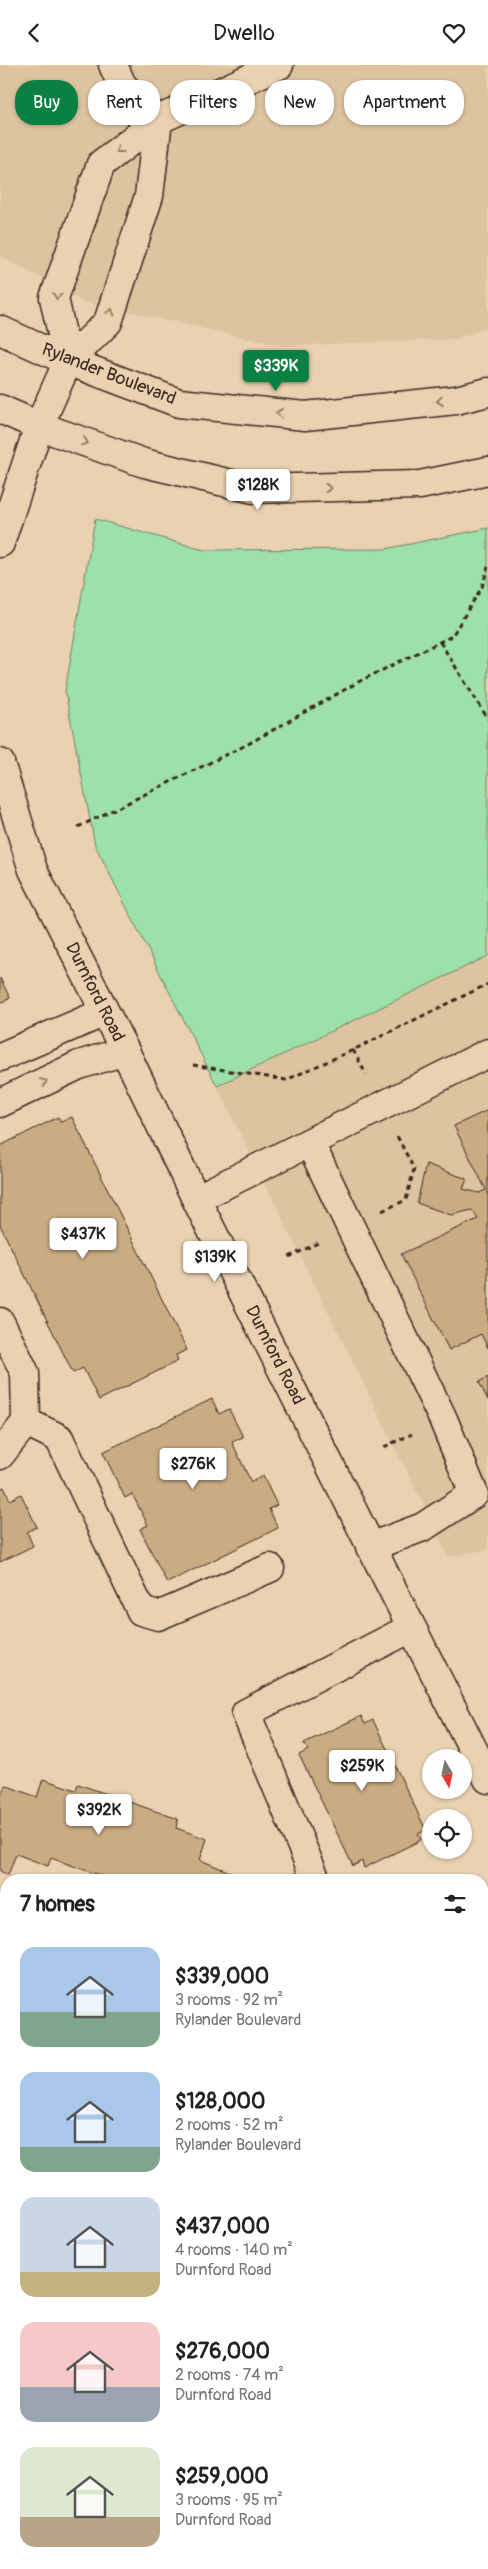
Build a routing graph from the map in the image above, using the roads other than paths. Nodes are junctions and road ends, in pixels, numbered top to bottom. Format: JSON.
{"nodes":[{"id":1,"x":113,"y":65,"type":"edge"},
{"id":2,"x":279,"y":65,"type":"edge"},
{"id":3,"x":120,"y":80,"type":"edge"},
{"id":4,"x":160,"y":119,"type":"edge"},
{"id":5,"x":152,"y":125,"type":"edge"},
{"id":6,"x":157,"y":125,"type":"edge"},
{"id":7,"x":0,"y":330,"type":"edge"},
{"id":8,"x":68,"y":361,"type":"junction"},
{"id":9,"x":488,"y":393,"type":"edge"},
{"id":10,"x":0,"y":409,"type":"edge"},
{"id":11,"x":39,"y":426,"type":"junction"},
{"id":12,"x":488,"y":471,"type":"edge"},
{"id":13,"x":0,"y":543,"type":"edge"},
{"id":14,"x":0,"y":763,"type":"edge"},
{"id":15,"x":105,"y":1012,"type":"junction"},
{"id":16,"x":125,"y":1051,"type":"junction"},
{"id":17,"x":488,"y":1053,"type":"edge"},
{"id":18,"x":0,"y":1057,"type":"edge"},
{"id":19,"x":0,"y":1103,"type":"edge"},
{"id":20,"x":310,"y":1143,"type":"junction"},
{"id":21,"x":196,"y":1199,"type":"junction"},
{"id":22,"x":0,"y":1322,"type":"edge"},
{"id":23,"x":26,"y":1422,"type":"junction"},
{"id":24,"x":0,"y":1455,"type":"edge"},
{"id":25,"x":370,"y":1547,"type":"junction"},
{"id":26,"x":270,"y":1568,"type":"dead end"},
{"id":27,"x":411,"y":1629,"type":"junction"},
{"id":28,"x":488,"y":1779,"type":"edge"},
{"id":29,"x":313,"y":1874,"type":"edge"}],
"edges":[{"from":1,"to":3,"type":"street"},
{"from":2,"to":4,"type":"street"},
{"from":5,"to":8,"type":"street","one_way":true},
{"from":8,"to":6,"type":"street","one_way":true},
{"from":7,"to":8,"type":"street","name":"Rylander Boulevard"},
{"from":9,"to":8,"type":"street","name":"Rylander Boulevard","one_way":true},
{"from":8,"to":11,"type":"street"},
{"from":10,"to":11,"type":"street"},
{"from":11,"to":12,"type":"street","one_way":true},
{"from":11,"to":13,"type":"street"},
{"from":14,"to":15,"type":"street","name":"Durnford Road"},
{"from":15,"to":16,"type":"street","name":"Durnford Road"},
{"from":15,"to":18,"type":"street"},
{"from":19,"to":16,"type":"street","one_way":true},
{"from":16,"to":21,"type":"street","name":"Durnford Road"},
{"from":17,"to":20,"type":"street"},
{"from":20,"to":21,"type":"street"},
{"from":20,"to":25,"type":"street"},
{"from":21,"to":25,"type":"street","name":"Durnford Road"},
{"from":22,"to":23,"type":"street"},
{"from":23,"to":24,"type":"street"},
{"from":23,"to":26,"type":"street"},
{"from":25,"to":27,"type":"street","name":"Durnford Road"},
{"from":27,"to":28,"type":"street","name":"Durnford Road"},
{"from":27,"to":29,"type":"street"}]}
